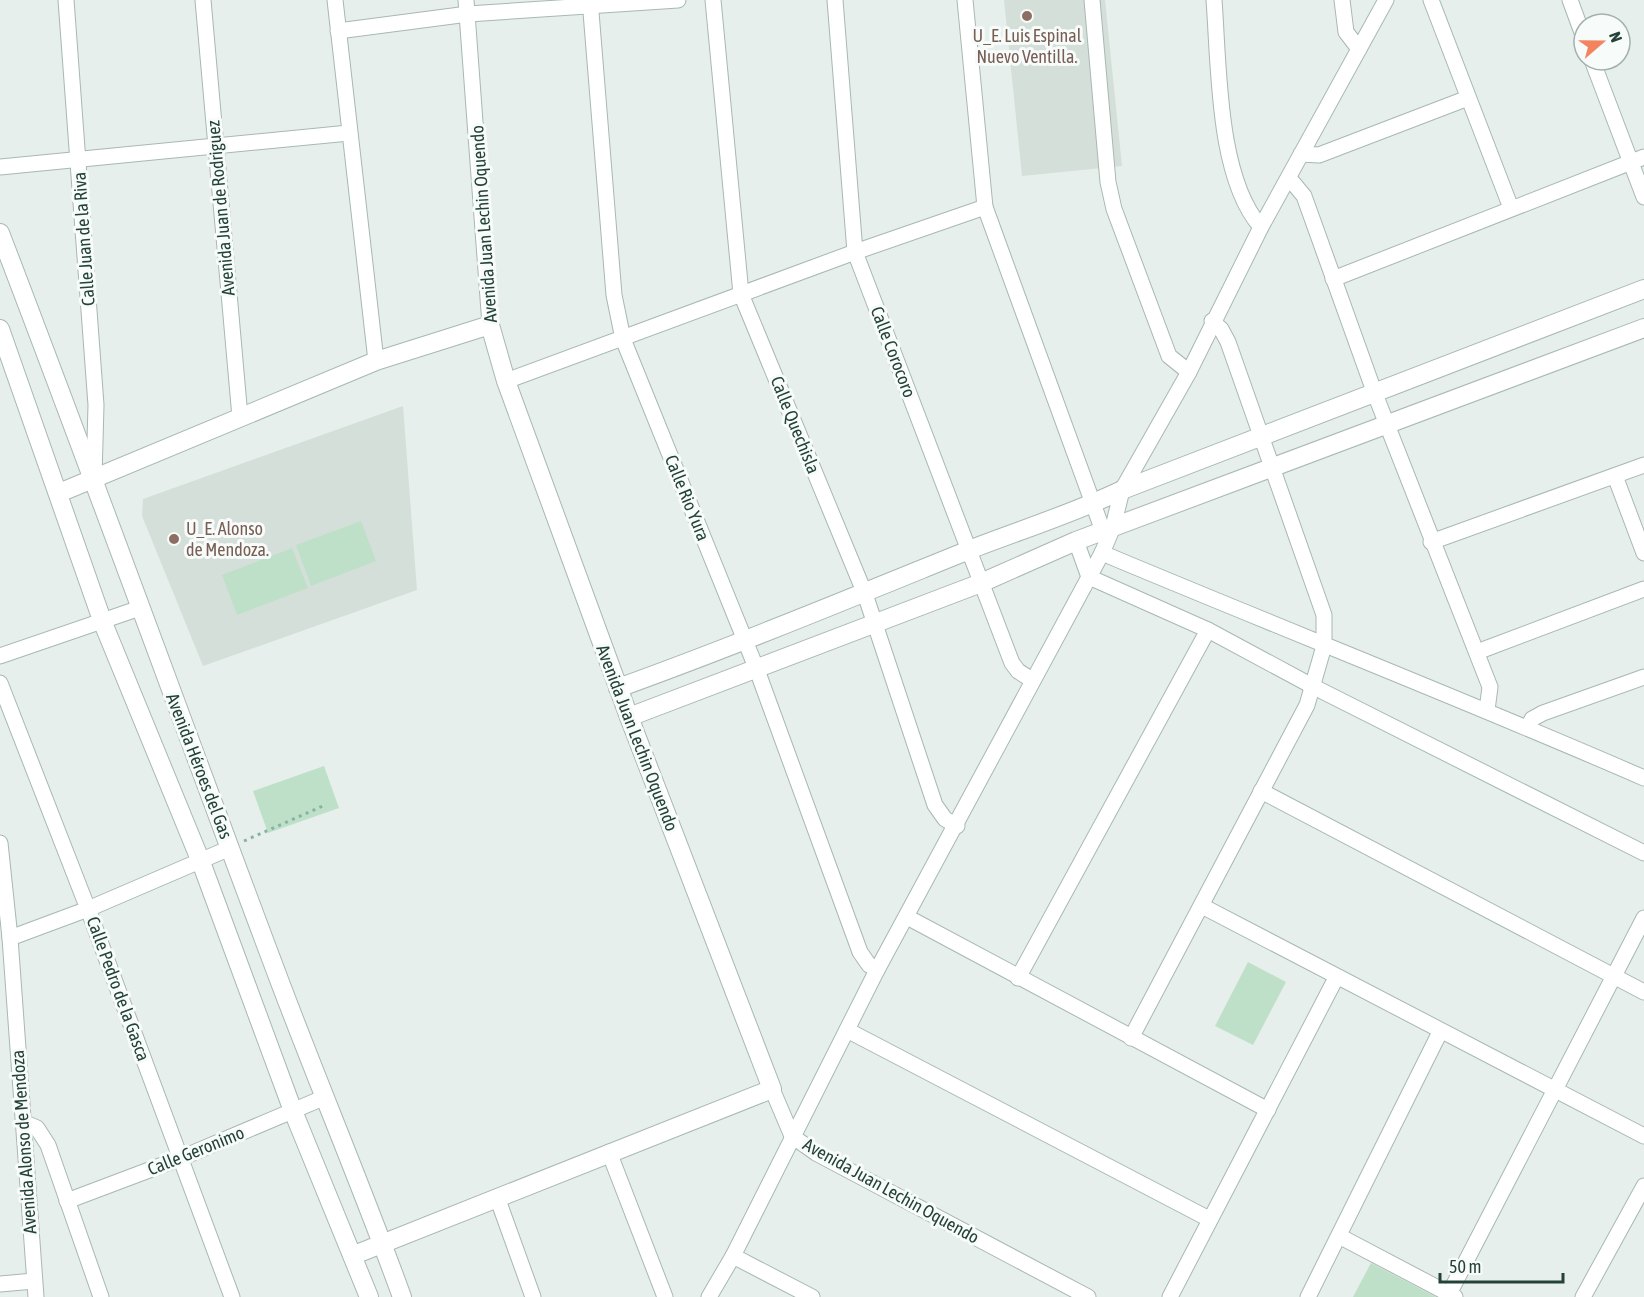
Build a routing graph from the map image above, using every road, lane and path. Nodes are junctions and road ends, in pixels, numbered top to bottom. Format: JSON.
{"nodes":[{"id":1,"x":66,"y":0,"type":"edge"},
{"id":2,"x":202,"y":0,"type":"edge"},
{"id":3,"x":334,"y":0,"type":"edge"},
{"id":4,"x":678,"y":0,"type":"edge"},
{"id":5,"x":712,"y":0,"type":"edge"},
{"id":6,"x":835,"y":0,"type":"edge"},
{"id":7,"x":965,"y":0,"type":"edge"},
{"id":8,"x":1092,"y":0,"type":"edge"},
{"id":9,"x":1214,"y":0,"type":"edge"},
{"id":10,"x":1342,"y":0,"type":"edge"},
{"id":11,"x":1386,"y":0,"type":"edge"},
{"id":12,"x":1431,"y":0,"type":"edge"},
{"id":13,"x":590,"y":3,"type":"edge"},
{"id":14,"x":467,"y":7,"type":"edge"},
{"id":15,"x":338,"y":30,"type":"junction"},
{"id":16,"x":1359,"y":49,"type":"junction"},
{"id":17,"x":1597,"y":72,"type":"edge"},
{"id":18,"x":1468,"y":98,"type":"junction"},
{"id":19,"x":349,"y":133,"type":"junction"},
{"id":20,"x":215,"y":147,"type":"junction"},
{"id":21,"x":1301,"y":154,"type":"junction"},
{"id":22,"x":78,"y":158,"type":"junction"},
{"id":23,"x":1637,"y":160,"type":"edge"},
{"id":24,"x":0,"y":167,"type":"edge"},
{"id":25,"x":1289,"y":178,"type":"junction"},
{"id":26,"x":1644,"y":197,"type":"edge"},
{"id":27,"x":985,"y":207,"type":"junction"},
{"id":28,"x":1511,"y":208,"type":"junction"},
{"id":29,"x":1261,"y":227,"type":"junction"},
{"id":30,"x":0,"y":233,"type":"edge"},
{"id":31,"x":855,"y":252,"type":"junction"},
{"id":32,"x":1333,"y":279,"type":"junction"},
{"id":33,"x":1644,"y":289,"type":"edge"},
{"id":34,"x":741,"y":294,"type":"junction"},
{"id":35,"x":1212,"y":321,"type":"junction"},
{"id":36,"x":490,"y":325,"type":"junction"},
{"id":37,"x":1644,"y":328,"type":"edge"},
{"id":38,"x":0,"y":329,"type":"edge"},
{"id":39,"x":623,"y":339,"type":"junction"},
{"id":40,"x":376,"y":361,"type":"junction"},
{"id":41,"x":1189,"y":372,"type":"junction"},
{"id":42,"x":506,"y":381,"type":"junction"},
{"id":43,"x":1375,"y":394,"type":"junction"},
{"id":44,"x":240,"y":417,"type":"junction"},
{"id":45,"x":1387,"y":426,"type":"junction"},
{"id":46,"x":1262,"y":437,"type":"junction"},
{"id":47,"x":1644,"y":465,"type":"edge"},
{"id":48,"x":1271,"y":468,"type":"junction"},
{"id":49,"x":1615,"y":476,"type":"junction"},
{"id":50,"x":94,"y":477,"type":"junction"},
{"id":51,"x":1122,"y":490,"type":"junction"},
{"id":52,"x":58,"y":493,"type":"junction"},
{"id":53,"x":1094,"y":503,"type":"junction"},
{"id":54,"x":1108,"y":529,"type":"junction"},
{"id":55,"x":1076,"y":541,"type":"junction"},
{"id":56,"x":1431,"y":542,"type":"junction"},
{"id":57,"x":970,"y":550,"type":"junction"},
{"id":58,"x":1102,"y":553,"type":"junction"},
{"id":59,"x":1644,"y":553,"type":"edge"},
{"id":60,"x":1089,"y":577,"type":"junction"},
{"id":61,"x":981,"y":584,"type":"junction"},
{"id":62,"x":1644,"y":589,"type":"edge"},
{"id":63,"x":865,"y":594,"type":"junction"},
{"id":64,"x":140,"y":608,"type":"junction"},
{"id":65,"x":103,"y":623,"type":"junction"},
{"id":66,"x":875,"y":624,"type":"junction"},
{"id":67,"x":1208,"y":630,"type":"junction"},
{"id":68,"x":746,"y":642,"type":"junction"},
{"id":69,"x":1324,"y":646,"type":"junction"},
{"id":70,"x":1477,"y":652,"type":"junction"},
{"id":71,"x":0,"y":656,"type":"edge"},
{"id":72,"x":757,"y":670,"type":"junction"},
{"id":73,"x":1644,"y":677,"type":"edge"},
{"id":74,"x":1032,"y":680,"type":"junction"},
{"id":75,"x":0,"y":683,"type":"edge"},
{"id":76,"x":1314,"y":687,"type":"junction"},
{"id":77,"x":618,"y":688,"type":"junction"},
{"id":78,"x":1487,"y":710,"type":"junction"},
{"id":79,"x":629,"y":717,"type":"junction"},
{"id":80,"x":1528,"y":727,"type":"junction"},
{"id":81,"x":1644,"y":778,"type":"edge"},
{"id":82,"x":1262,"y":791,"type":"junction"},
{"id":83,"x":325,"y":805,"type":"dead end"},
{"id":84,"x":957,"y":826,"type":"junction"},
{"id":85,"x":0,"y":843,"type":"edge"},
{"id":86,"x":230,"y":848,"type":"junction"},
{"id":87,"x":1644,"y":853,"type":"edge"},
{"id":88,"x":201,"y":862,"type":"junction"},
{"id":89,"x":1202,"y":906,"type":"junction"},
{"id":90,"x":88,"y":909,"type":"junction"},
{"id":91,"x":907,"y":917,"type":"junction"},
{"id":92,"x":1644,"y":918,"type":"edge"},
{"id":93,"x":10,"y":938,"type":"junction"},
{"id":94,"x":877,"y":970,"type":"junction"},
{"id":95,"x":1613,"y":976,"type":"junction"},
{"id":96,"x":1018,"y":978,"type":"junction"},
{"id":97,"x":1336,"y":978,"type":"junction"},
{"id":98,"x":1644,"y":992,"type":"edge"},
{"id":99,"x":7,"y":1007,"type":"edge"},
{"id":100,"x":847,"y":1030,"type":"junction"},
{"id":101,"x":1440,"y":1032,"type":"junction"},
{"id":102,"x":1131,"y":1038,"type":"junction"},
{"id":103,"x":772,"y":1089,"type":"junction"},
{"id":104,"x":1554,"y":1090,"type":"junction"},
{"id":105,"x":323,"y":1098,"type":"junction"},
{"id":106,"x":1268,"y":1110,"type":"junction"},
{"id":107,"x":293,"y":1112,"type":"junction"},
{"id":108,"x":23,"y":1122,"type":"junction"},
{"id":109,"x":792,"y":1136,"type":"junction"},
{"id":110,"x":1644,"y":1136,"type":"edge"},
{"id":111,"x":609,"y":1152,"type":"junction"},
{"id":112,"x":181,"y":1158,"type":"junction"},
{"id":113,"x":1644,"y":1186,"type":"edge"},
{"id":114,"x":496,"y":1197,"type":"junction"},
{"id":115,"x":67,"y":1201,"type":"junction"},
{"id":116,"x":1209,"y":1219,"type":"junction"},
{"id":117,"x":1339,"y":1236,"type":"junction"},
{"id":118,"x":382,"y":1244,"type":"junction"},
{"id":119,"x":354,"y":1255,"type":"junction"},
{"id":120,"x":733,"y":1256,"type":"junction"},
{"id":121,"x":34,"y":1281,"type":"junction"},
{"id":122,"x":0,"y":1284,"type":"edge"},
{"id":123,"x":1452,"y":1295,"type":"edge"},
{"id":124,"x":36,"y":1297,"type":"edge"},
{"id":125,"x":101,"y":1297,"type":"edge"},
{"id":126,"x":231,"y":1297,"type":"edge"},
{"id":127,"x":369,"y":1297,"type":"edge"},
{"id":128,"x":402,"y":1297,"type":"edge"},
{"id":129,"x":533,"y":1297,"type":"edge"},
{"id":130,"x":665,"y":1297,"type":"edge"},
{"id":131,"x":709,"y":1297,"type":"edge"},
{"id":132,"x":812,"y":1297,"type":"edge"},
{"id":133,"x":1088,"y":1297,"type":"edge"},
{"id":134,"x":1170,"y":1297,"type":"edge"},
{"id":135,"x":1308,"y":1297,"type":"edge"},
{"id":136,"x":1583,"y":1297,"type":"edge"}],
"edges":[{"from":1,"to":22,"type":"street","name":"Calle Juan de la Riva"},
{"from":2,"to":20,"type":"street","name":"Avenida Juan de Rodriguez"},
{"from":3,"to":15,"type":"street"},
{"from":4,"to":13,"type":"street"},
{"from":5,"to":34,"type":"street","name":"Calle Quechisla"},
{"from":6,"to":31,"type":"street","name":"Calle Corocoro"},
{"from":7,"to":27,"type":"street"},
{"from":8,"to":41,"type":"street"},
{"from":9,"to":29,"type":"street"},
{"from":10,"to":16,"type":"street"},
{"from":11,"to":16,"type":"street"},
{"from":12,"to":18,"type":"street"},
{"from":13,"to":14,"type":"street"},
{"from":13,"to":39,"type":"street","name":"Calle Rio Yura"},
{"from":14,"to":15,"type":"street"},
{"from":14,"to":36,"type":"street","name":"Avenida Juan Lechin Oquendo"},
{"from":15,"to":19,"type":"street"},
{"from":16,"to":21,"type":"street"},
{"from":17,"to":23,"type":"street"},
{"from":18,"to":21,"type":"street"},
{"from":18,"to":28,"type":"street"},
{"from":19,"to":20,"type":"street"},
{"from":19,"to":40,"type":"street"},
{"from":20,"to":22,"type":"street"},
{"from":20,"to":44,"type":"street","name":"Avenida Juan de Rodriguez"},
{"from":21,"to":25,"type":"street"},
{"from":22,"to":24,"type":"street"},
{"from":22,"to":50,"type":"street","name":"Calle Juan de la Riva"},
{"from":23,"to":26,"type":"street"},
{"from":23,"to":28,"type":"street"},
{"from":25,"to":29,"type":"street"},
{"from":25,"to":32,"type":"street"},
{"from":27,"to":31,"type":"street"},
{"from":27,"to":53,"type":"street"},
{"from":28,"to":32,"type":"street"},
{"from":29,"to":35,"type":"street"},
{"from":30,"to":50,"type":"street","name":"Avenida Héroes del Gas"},
{"from":31,"to":34,"type":"street"},
{"from":31,"to":57,"type":"street","name":"Calle Corocoro"},
{"from":32,"to":43,"type":"street"},
{"from":33,"to":43,"type":"street"},
{"from":34,"to":39,"type":"street"},
{"from":34,"to":63,"type":"street","name":"Calle Quechisla"},
{"from":35,"to":41,"type":"street"},
{"from":35,"to":46,"type":"street"},
{"from":36,"to":40,"type":"street"},
{"from":36,"to":42,"type":"street","name":"Avenida Juan Lechin Oquendo"},
{"from":37,"to":45,"type":"street"},
{"from":38,"to":52,"type":"street","name":"Avenida Héroes del Gas"},
{"from":39,"to":42,"type":"street"},
{"from":39,"to":68,"type":"street","name":"Calle Rio Yura"},
{"from":40,"to":44,"type":"street"},
{"from":41,"to":51,"type":"street"},
{"from":42,"to":77,"type":"street","name":"Avenida Juan Lechin Oquendo"},
{"from":43,"to":45,"type":"street"},
{"from":43,"to":46,"type":"street"},
{"from":44,"to":50,"type":"street"},
{"from":45,"to":48,"type":"street"},
{"from":45,"to":56,"type":"street"},
{"from":46,"to":48,"type":"street"},
{"from":46,"to":51,"type":"street"},
{"from":47,"to":49,"type":"street"},
{"from":48,"to":54,"type":"street"},
{"from":48,"to":69,"type":"street"},
{"from":49,"to":56,"type":"street"},
{"from":49,"to":59,"type":"street"},
{"from":50,"to":52,"type":"street"},
{"from":50,"to":64,"type":"street","name":"Avenida Héroes del Gas"},
{"from":51,"to":53,"type":"street"},
{"from":51,"to":54,"type":"street"},
{"from":52,"to":65,"type":"street","name":"Avenida Héroes del Gas"},
{"from":53,"to":54,"type":"street"},
{"from":53,"to":57,"type":"street"},
{"from":54,"to":55,"type":"street"},
{"from":54,"to":58,"type":"street"},
{"from":55,"to":60,"type":"street"},
{"from":55,"to":61,"type":"street"},
{"from":56,"to":70,"type":"street"},
{"from":57,"to":61,"type":"street","name":"Calle Corocoro"},
{"from":57,"to":63,"type":"street"},
{"from":58,"to":60,"type":"street"},
{"from":58,"to":69,"type":"street"},
{"from":60,"to":67,"type":"street"},
{"from":60,"to":74,"type":"street"},
{"from":61,"to":66,"type":"street"},
{"from":61,"to":74,"type":"street","name":"Calle Corocoro"},
{"from":62,"to":70,"type":"street"},
{"from":63,"to":66,"type":"street","name":"Calle Quechisla"},
{"from":63,"to":68,"type":"street"},
{"from":64,"to":65,"type":"street"},
{"from":64,"to":86,"type":"street","name":"Avenida Héroes del Gas"},
{"from":65,"to":71,"type":"street"},
{"from":65,"to":88,"type":"street","name":"Avenida Héroes del Gas"},
{"from":66,"to":72,"type":"street"},
{"from":66,"to":84,"type":"street","name":"Calle Quechisla"},
{"from":67,"to":76,"type":"street"},
{"from":67,"to":96,"type":"street"},
{"from":68,"to":72,"type":"street","name":"Calle Rio Yura"},
{"from":68,"to":77,"type":"street"},
{"from":69,"to":76,"type":"street"},
{"from":69,"to":78,"type":"street"},
{"from":70,"to":78,"type":"street"},
{"from":72,"to":79,"type":"street"},
{"from":72,"to":94,"type":"street","name":"Calle Rio Yura"},
{"from":73,"to":80,"type":"street"},
{"from":74,"to":84,"type":"street"},
{"from":75,"to":90,"type":"street","name":"Calle Pedro de la Gasca"},
{"from":76,"to":82,"type":"street"},
{"from":76,"to":87,"type":"street"},
{"from":77,"to":79,"type":"street","name":"Avenida Juan Lechin Oquendo"},
{"from":78,"to":80,"type":"street"},
{"from":79,"to":103,"type":"street","name":"Avenida Juan Lechin Oquendo"},
{"from":80,"to":81,"type":"street"},
{"from":82,"to":89,"type":"street"},
{"from":82,"to":95,"type":"street"},
{"from":83,"to":86,"type":"path"},
{"from":84,"to":91,"type":"street"},
{"from":85,"to":93,"type":"street","name":"Avenida Alonso de Mendoza"},
{"from":86,"to":88,"type":"street"},
{"from":86,"to":105,"type":"street","name":"Avenida Héroes del Gas"},
{"from":88,"to":90,"type":"street"},
{"from":88,"to":107,"type":"street","name":"Avenida Héroes del Gas"},
{"from":89,"to":97,"type":"street"},
{"from":89,"to":102,"type":"street"},
{"from":90,"to":93,"type":"street"},
{"from":90,"to":112,"type":"street","name":"Calle Pedro de la Gasca"},
{"from":91,"to":94,"type":"street"},
{"from":91,"to":96,"type":"street"},
{"from":92,"to":95,"type":"street"},
{"from":93,"to":99,"type":"street","name":"Avenida Alonso de Mendoza"},
{"from":94,"to":100,"type":"street"},
{"from":95,"to":98,"type":"street"},
{"from":95,"to":104,"type":"street"},
{"from":96,"to":102,"type":"street"},
{"from":97,"to":101,"type":"street"},
{"from":97,"to":106,"type":"street"},
{"from":99,"to":108,"type":"street","name":"Avenida Alonso de Mendoza"},
{"from":100,"to":109,"type":"street"},
{"from":100,"to":116,"type":"street"},
{"from":101,"to":104,"type":"street"},
{"from":101,"to":117,"type":"street"},
{"from":102,"to":106,"type":"street"},
{"from":103,"to":109,"type":"street","name":"Avenida Juan Lechin Oquendo"},
{"from":103,"to":111,"type":"street"},
{"from":104,"to":110,"type":"street"},
{"from":104,"to":123,"type":"street"},
{"from":105,"to":107,"type":"street","name":"Calle Geronimo"},
{"from":105,"to":118,"type":"street","name":"Avenida Héroes del Gas"},
{"from":106,"to":116,"type":"street"},
{"from":107,"to":112,"type":"street","name":"Calle Geronimo"},
{"from":107,"to":119,"type":"street","name":"Avenida Héroes del Gas"},
{"from":108,"to":115,"type":"street"},
{"from":108,"to":121,"type":"street","name":"Avenida Alonso de Mendoza"},
{"from":109,"to":120,"type":"street"},
{"from":109,"to":133,"type":"street","name":"Avenida Juan Lechin Oquendo"},
{"from":111,"to":114,"type":"street"},
{"from":111,"to":130,"type":"street"},
{"from":112,"to":115,"type":"street","name":"Calle Geronimo"},
{"from":112,"to":126,"type":"street","name":"Calle Pedro de la Gasca"},
{"from":113,"to":136,"type":"street"},
{"from":114,"to":118,"type":"street"},
{"from":114,"to":129,"type":"street"},
{"from":115,"to":125,"type":"street"},
{"from":116,"to":134,"type":"street"},
{"from":117,"to":123,"type":"street"},
{"from":117,"to":135,"type":"street"},
{"from":118,"to":119,"type":"street"},
{"from":118,"to":128,"type":"street","name":"Avenida Héroes del Gas"},
{"from":119,"to":127,"type":"street","name":"Avenida Héroes del Gas"},
{"from":120,"to":131,"type":"street"},
{"from":120,"to":132,"type":"street"},
{"from":121,"to":122,"type":"street"},
{"from":121,"to":124,"type":"street","name":"Avenida Alonso de Mendoza"}]}
